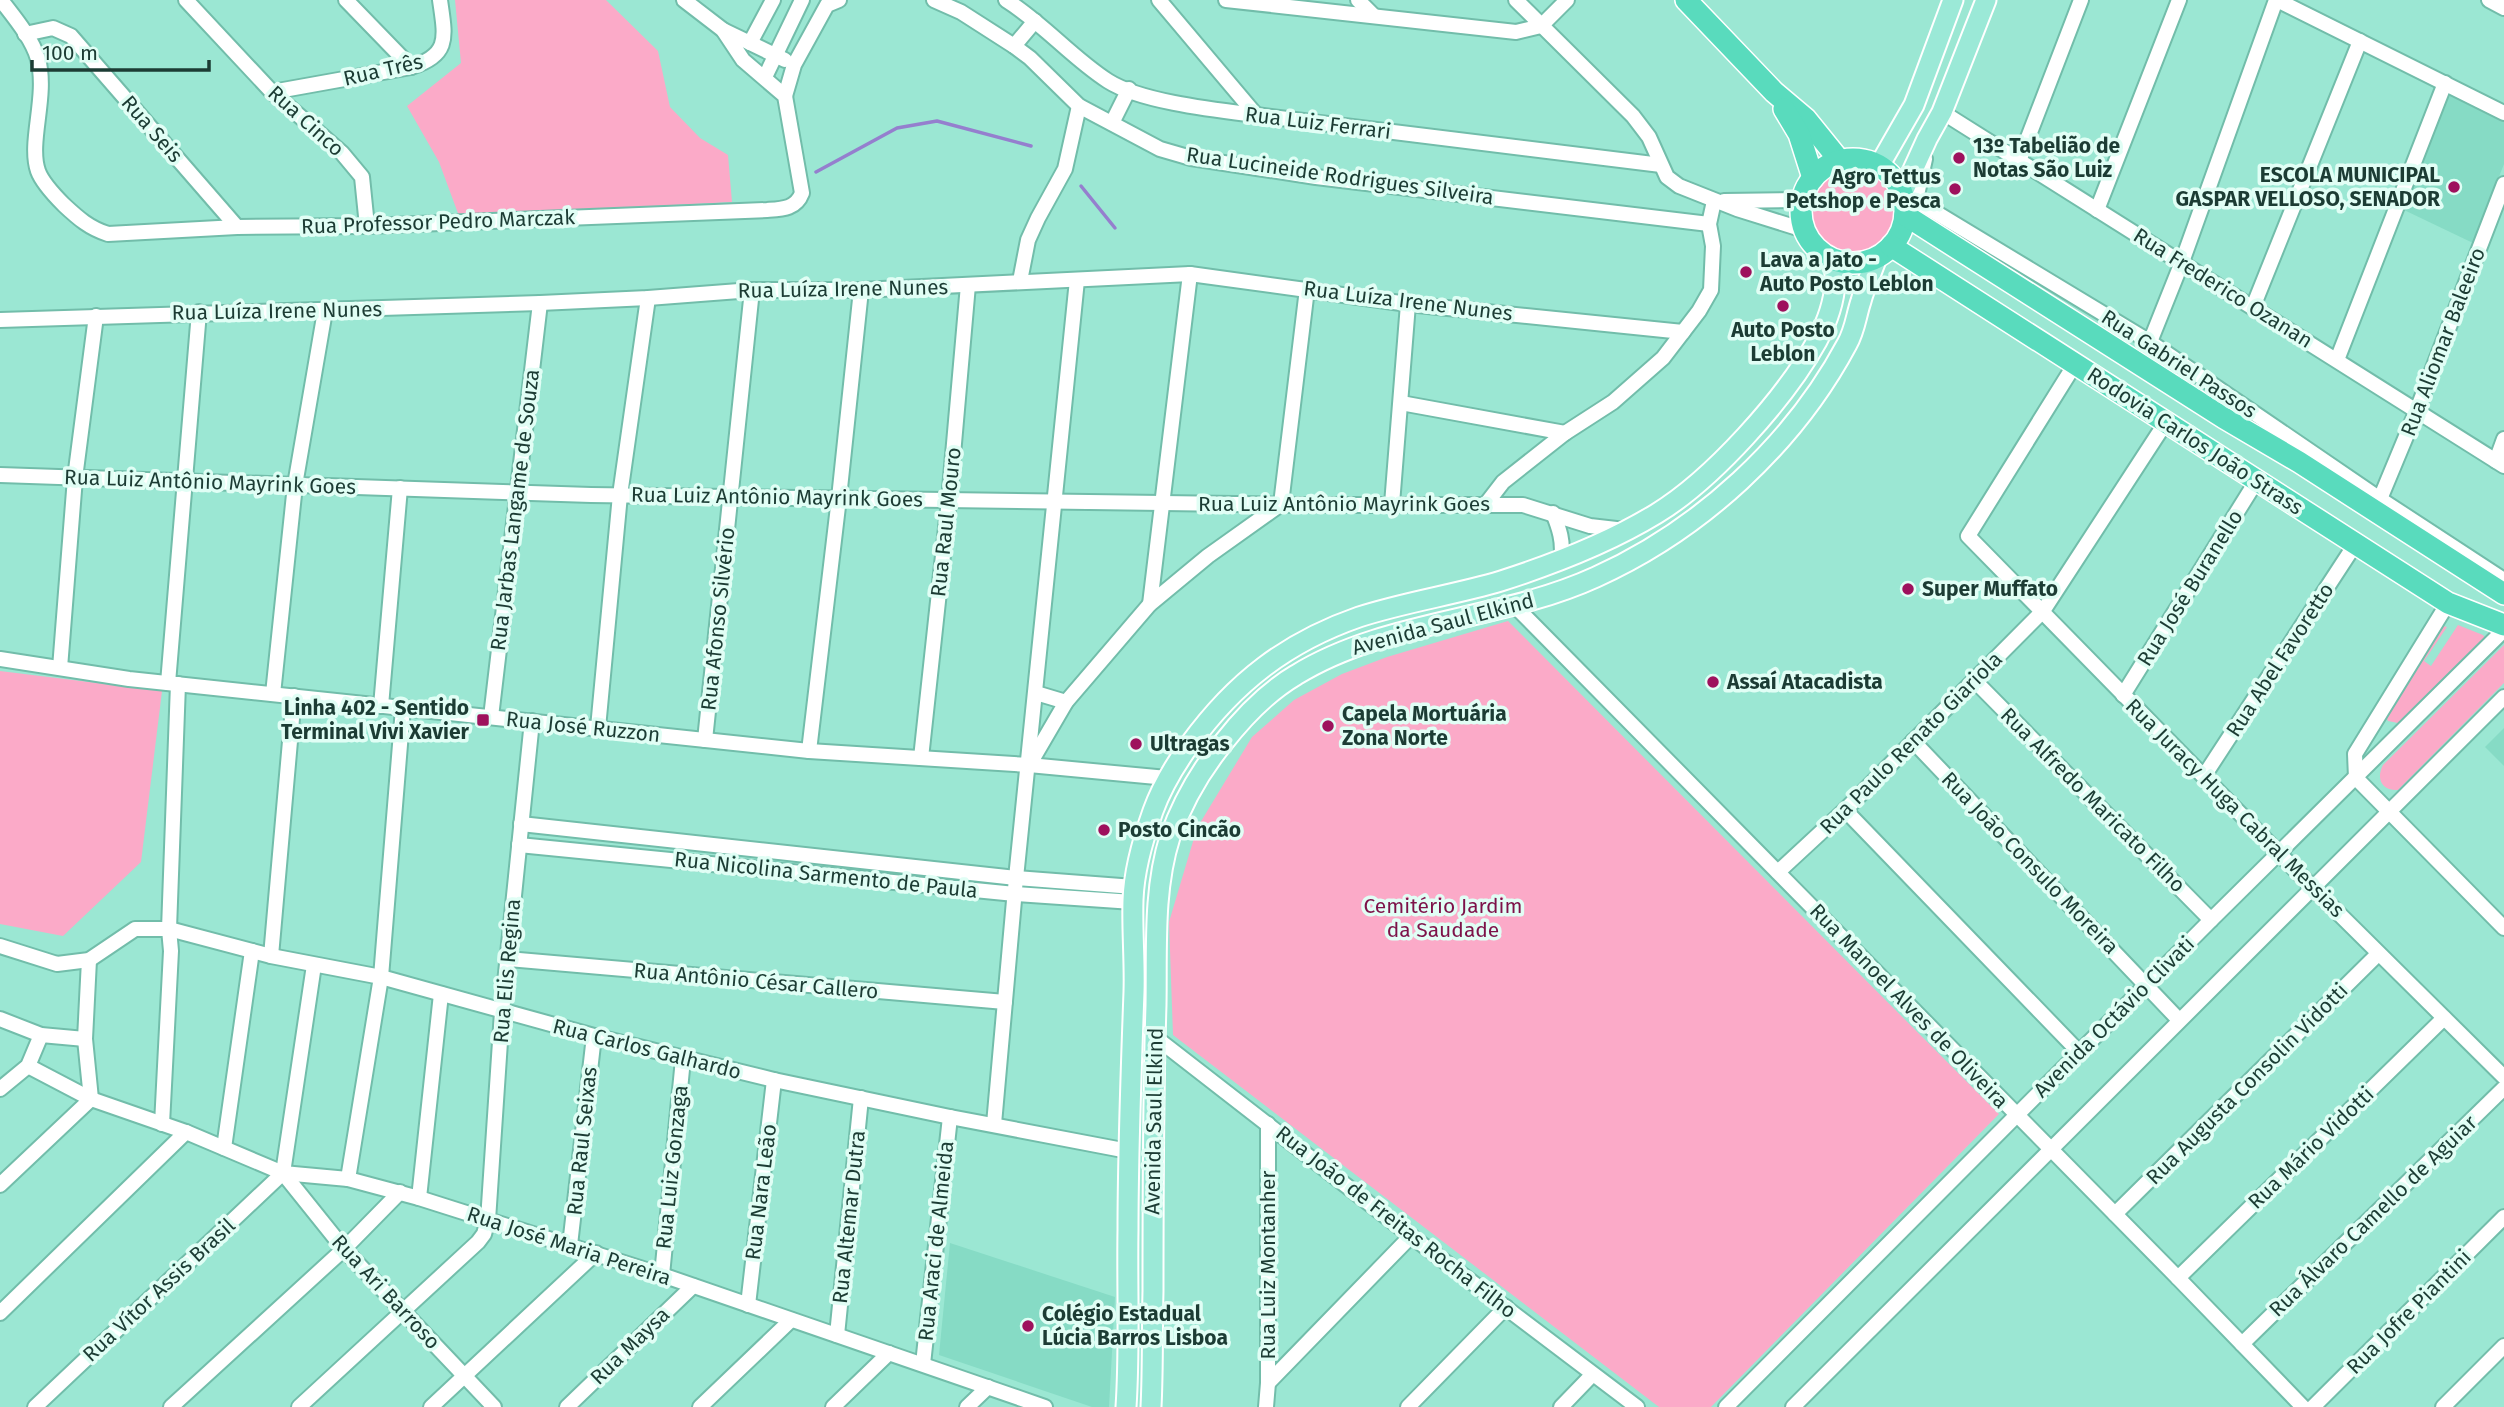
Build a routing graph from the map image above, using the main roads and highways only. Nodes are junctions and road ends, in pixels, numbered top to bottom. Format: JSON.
{"nodes":[{"id":1,"x":1686,"y":0,"type":"edge"},
{"id":2,"x":1952,"y":0,"type":"edge"},
{"id":3,"x":1986,"y":0,"type":"edge"},
{"id":4,"x":1774,"y":92,"type":"junction"},
{"id":5,"x":1840,"y":161,"type":"junction"},
{"id":6,"x":1879,"y":166,"type":"junction"},
{"id":7,"x":1813,"y":178,"type":"junction"},
{"id":8,"x":1902,"y":194,"type":"junction"},
{"id":9,"x":1905,"y":215,"type":"junction"},
{"id":10,"x":1884,"y":252,"type":"junction"},
{"id":11,"x":1836,"y":261,"type":"junction"},
{"id":12,"x":1561,"y":559,"type":"junction"},
{"id":13,"x":2504,"y":594,"type":"edge"},
{"id":14,"x":1515,"y":607,"type":"junction"},
{"id":15,"x":2504,"y":628,"type":"edge"},
{"id":16,"x":1167,"y":778,"type":"junction"},
{"id":17,"x":1170,"y":837,"type":"junction"},
{"id":18,"x":1135,"y":984,"type":"junction"},
{"id":19,"x":1155,"y":1037,"type":"junction"},
{"id":20,"x":1126,"y":1401,"type":"edge"},
{"id":21,"x":1154,"y":1405,"type":"edge"}],
"edges":[{"from":1,"to":4,"type":"highway"},
{"from":2,"to":6,"type":"main road"},
{"from":3,"to":8,"type":"main road"},
{"from":4,"to":5,"type":"highway"},
{"from":4,"to":7,"type":"highway"},
{"from":5,"to":6,"type":"highway"},
{"from":5,"to":7,"type":"highway"},
{"from":6,"to":8,"type":"highway"},
{"from":7,"to":11,"type":"highway"},
{"from":8,"to":9,"type":"highway"},
{"from":9,"to":10,"type":"highway"},
{"from":9,"to":13,"type":"highway","name":"Rodovia Carlos João Strass"},
{"from":10,"to":11,"type":"highway"},
{"from":10,"to":14,"type":"main road","name":"Avenida Saul Elkind"},
{"from":10,"to":15,"type":"highway","name":"Rodovia Carlos João Strass"},
{"from":11,"to":12,"type":"main road","name":"Avenida Saul Elkind"},
{"from":12,"to":14,"type":"main road"},
{"from":12,"to":16,"type":"main road","name":"Avenida Saul Elkind"},
{"from":14,"to":17,"type":"main road","name":"Avenida Saul Elkind"},
{"from":16,"to":17,"type":"main road"},
{"from":16,"to":18,"type":"main road","name":"Avenida Saul Elkind"},
{"from":17,"to":19,"type":"main road","name":"Avenida Saul Elkind"},
{"from":18,"to":19,"type":"main road"},
{"from":18,"to":20,"type":"main road","name":"Avenida Saul Elkind"},
{"from":19,"to":21,"type":"main road","name":"Avenida Saul Elkind"}]}
